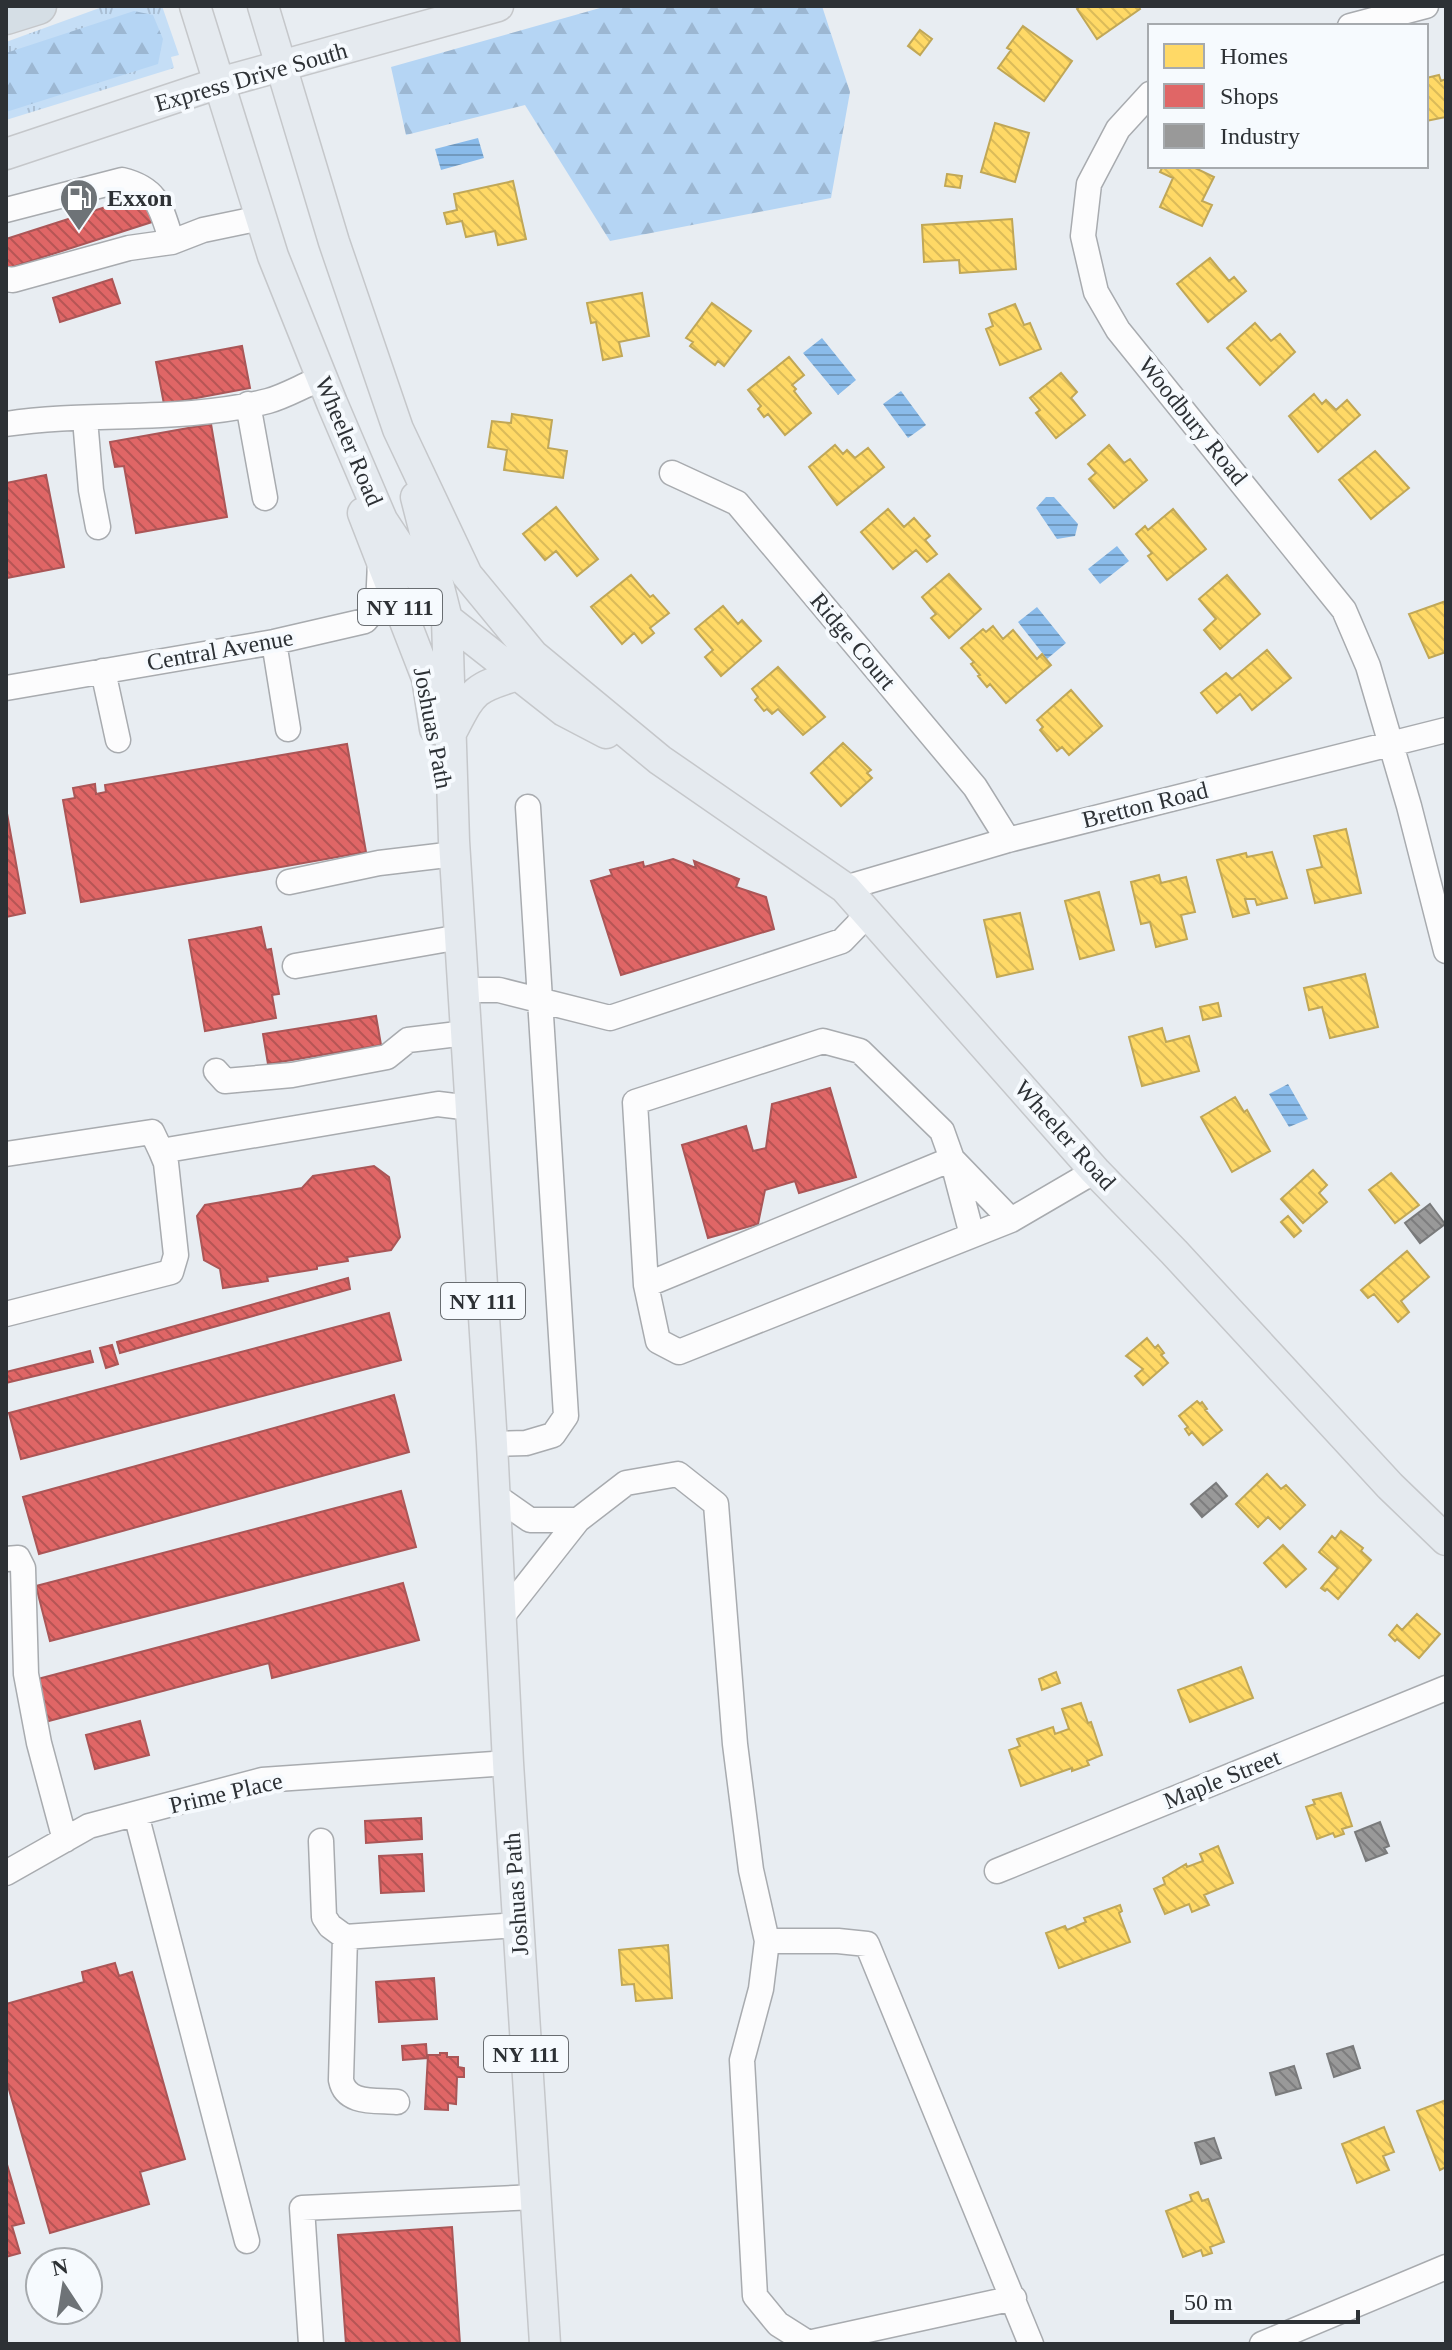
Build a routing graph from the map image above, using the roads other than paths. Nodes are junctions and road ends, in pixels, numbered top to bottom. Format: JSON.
{"nodes":[{"id":1,"x":38,"y":6,"type":"edge"},
{"id":2,"x":195,"y":6,"type":"edge"},
{"id":3,"x":263,"y":6,"type":"edge"},
{"id":4,"x":498,"y":6,"type":"edge"},
{"id":5,"x":1426,"y":6,"type":"edge"},
{"id":6,"x":6,"y":16,"type":"edge"},
{"id":7,"x":1358,"y":24,"type":"edge"},
{"id":8,"x":282,"y":68,"type":"junction"},
{"id":9,"x":219,"y":83,"type":"junction"},
{"id":10,"x":1148,"y":96,"type":"edge"},
{"id":11,"x":6,"y":154,"type":"edge"},
{"id":12,"x":6,"y":210,"type":"edge"},
{"id":13,"x":261,"y":218,"type":"junction"},
{"id":14,"x":172,"y":242,"type":"junction"},
{"id":15,"x":273,"y":256,"type":"junction"},
{"id":16,"x":6,"y":279,"type":"edge"},
{"id":17,"x":313,"y":382,"type":"junction"},
{"id":18,"x":248,"y":404,"type":"junction"},
{"id":19,"x":85,"y":419,"type":"junction"},
{"id":20,"x":6,"y":424,"type":"edge"},
{"id":21,"x":398,"y":429,"type":"junction"},
{"id":22,"x":672,"y":473,"type":"dead end"},
{"id":23,"x":265,"y":498,"type":"dead end"},
{"id":24,"x":98,"y":527,"type":"dead end"},
{"id":25,"x":380,"y":556,"type":"junction"},
{"id":26,"x":447,"y":619,"type":"junction"},
{"id":27,"x":274,"y":642,"type":"junction"},
{"id":28,"x":103,"y":671,"type":"junction"},
{"id":29,"x":518,"y":675,"type":"junction"},
{"id":30,"x":6,"y":688,"type":"edge"},
{"id":31,"x":288,"y":729,"type":"dead end"},
{"id":32,"x":1446,"y":730,"type":"edge"},
{"id":33,"x":451,"y":733,"type":"junction"},
{"id":34,"x":118,"y":740,"type":"dead end"},
{"id":35,"x":1388,"y":742,"type":"junction"},
{"id":36,"x":660,"y":760,"type":"junction"},
{"id":37,"x":528,"y":807,"type":"dead end"},
{"id":38,"x":1008,"y":840,"type":"junction"},
{"id":39,"x":455,"y":847,"type":"junction"},
{"id":40,"x":289,"y":882,"type":"dead end"},
{"id":41,"x":845,"y":888,"type":"junction"},
{"id":42,"x":868,"y":914,"type":"junction"},
{"id":43,"x":460,"y":937,"type":"junction"},
{"id":44,"x":1446,"y":951,"type":"edge"},
{"id":45,"x":295,"y":966,"type":"dead end"},
{"id":46,"x":464,"y":990,"type":"junction"},
{"id":47,"x":541,"y":1000,"type":"junction"},
{"id":48,"x":466,"y":1033,"type":"junction"},
{"id":49,"x":216,"y":1071,"type":"dead end"},
{"id":50,"x":471,"y":1108,"type":"junction"},
{"id":51,"x":161,"y":1151,"type":"junction"},
{"id":52,"x":6,"y":1154,"type":"edge"},
{"id":53,"x":952,"y":1159,"type":"junction"},
{"id":54,"x":1095,"y":1171,"type":"junction"},
{"id":55,"x":1011,"y":1220,"type":"junction"},
{"id":56,"x":972,"y":1235,"type":"junction"},
{"id":57,"x":646,"y":1285,"type":"junction"},
{"id":58,"x":6,"y":1314,"type":"edge"},
{"id":59,"x":492,"y":1444,"type":"junction"},
{"id":60,"x":494,"y":1495,"type":"junction"},
{"id":61,"x":578,"y":1520,"type":"junction"},
{"id":62,"x":1446,"y":1540,"type":"edge"},
{"id":63,"x":6,"y":1559,"type":"edge"},
{"id":64,"x":500,"y":1619,"type":"junction"},
{"id":65,"x":1446,"y":1688,"type":"edge"},
{"id":66,"x":508,"y":1763,"type":"junction"},
{"id":67,"x":136,"y":1814,"type":"junction"},
{"id":68,"x":65,"y":1840,"type":"junction"},
{"id":69,"x":321,"y":1841,"type":"dead end"},
{"id":70,"x":997,"y":1871,"type":"dead end"},
{"id":71,"x":6,"y":1873,"type":"edge"},
{"id":72,"x":518,"y":1925,"type":"junction"},
{"id":73,"x":345,"y":1937,"type":"junction"},
{"id":74,"x":767,"y":1941,"type":"junction"},
{"id":75,"x":397,"y":2102,"type":"dead end"},
{"id":76,"x":536,"y":2197,"type":"junction"},
{"id":77,"x":247,"y":2241,"type":"dead end"},
{"id":78,"x":1446,"y":2267,"type":"edge"},
{"id":79,"x":1014,"y":2298,"type":"junction"},
{"id":80,"x":311,"y":2344,"type":"edge"},
{"id":81,"x":544,"y":2344,"type":"edge"},
{"id":82,"x":1031,"y":2344,"type":"edge"},
{"id":83,"x":1262,"y":2344,"type":"edge"}],
"edges":[{"from":1,"to":6,"type":"highway"},
{"from":2,"to":9,"type":"main road","name":"Wheeler Road","number":"NY 111"},
{"from":3,"to":8,"type":"main road","name":"Wheeler Road","number":"NY 111"},
{"from":4,"to":8,"type":"main road","name":"Express Drive South"},
{"from":5,"to":7,"type":"street"},
{"from":8,"to":9,"type":"main road","name":"Express Drive South"},
{"from":8,"to":21,"type":"main road","name":"Wheeler Road","number":"NY 111"},
{"from":9,"to":11,"type":"main road","name":"Express Drive South"},
{"from":9,"to":13,"type":"main road","name":"Wheeler Road","number":"NY 111"},
{"from":10,"to":35,"type":"street","name":"Woodbury Road"},
{"from":12,"to":14,"type":"street"},
{"from":13,"to":14,"type":"street"},
{"from":13,"to":15,"type":"main road","name":"Wheeler Road","number":"NY 111"},
{"from":14,"to":16,"type":"street"},
{"from":15,"to":17,"type":"main road","name":"Joshuas Path","number":"NY 111"},
{"from":15,"to":26,"type":"main road","name":"Wheeler Road"},
{"from":17,"to":18,"type":"street"},
{"from":17,"to":25,"type":"main road","name":"Joshuas Path","number":"NY 111"},
{"from":18,"to":19,"type":"street"},
{"from":18,"to":23,"type":"street"},
{"from":19,"to":20,"type":"street"},
{"from":19,"to":24,"type":"street"},
{"from":21,"to":26,"type":"main road","name":"Joshuas Path","number":"NY 111"},
{"from":21,"to":36,"type":"main road","name":"Wheeler Road"},
{"from":22,"to":38,"type":"street","name":"Ridge Court"},
{"from":25,"to":27,"type":"street","name":"Central Avenue"},
{"from":25,"to":39,"type":"main road","name":"Joshuas Path","number":"NY 111"},
{"from":26,"to":29,"type":"main road","name":"Wheeler Road"},
{"from":26,"to":33,"type":"main road","name":"Joshuas Path","number":"NY 111"},
{"from":27,"to":28,"type":"street","name":"Central Avenue"},
{"from":27,"to":31,"type":"street"},
{"from":28,"to":30,"type":"street","name":"Central Avenue"},
{"from":28,"to":34,"type":"street"},
{"from":29,"to":33,"type":"main road"},
{"from":29,"to":36,"type":"main road","name":"Wheeler Road"},
{"from":32,"to":35,"type":"street","name":"Bretton Road"},
{"from":33,"to":39,"type":"main road","name":"Joshuas Path","number":"NY 111"},
{"from":35,"to":38,"type":"street","name":"Bretton Road"},
{"from":35,"to":44,"type":"street","name":"Woodbury Road"},
{"from":36,"to":41,"type":"main road","name":"Wheeler Road"},
{"from":37,"to":47,"type":"street"},
{"from":38,"to":41,"type":"street","name":"Bretton Road"},
{"from":39,"to":40,"type":"street"},
{"from":39,"to":43,"type":"main road","name":"Joshuas Path","number":"NY 111"},
{"from":41,"to":42,"type":"main road","name":"Wheeler Road"},
{"from":42,"to":47,"type":"street"},
{"from":42,"to":54,"type":"main road","name":"Wheeler Road"},
{"from":43,"to":45,"type":"street"},
{"from":43,"to":46,"type":"main road","name":"Joshuas Path","number":"NY 111"},
{"from":46,"to":47,"type":"street"},
{"from":46,"to":48,"type":"main road","name":"Joshuas Path","number":"NY 111"},
{"from":47,"to":59,"type":"street"},
{"from":48,"to":49,"type":"street"},
{"from":48,"to":50,"type":"main road","name":"Joshuas Path","number":"NY 111"},
{"from":50,"to":51,"type":"street"},
{"from":50,"to":59,"type":"main road","name":"Joshuas Path","number":"NY 111"},
{"from":51,"to":52,"type":"street"},
{"from":51,"to":58,"type":"street"},
{"from":53,"to":55,"type":"street"},
{"from":53,"to":56,"type":"street"},
{"from":53,"to":57,"type":"street"},
{"from":53,"to":57,"type":"street"},
{"from":54,"to":55,"type":"street"},
{"from":54,"to":62,"type":"main road","name":"Wheeler Road"},
{"from":55,"to":56,"type":"street"},
{"from":56,"to":57,"type":"street"},
{"from":59,"to":60,"type":"main road","name":"Joshuas Path","number":"NY 111"},
{"from":60,"to":61,"type":"street"},
{"from":60,"to":64,"type":"main road","name":"Joshuas Path","number":"NY 111"},
{"from":61,"to":64,"type":"street"},
{"from":61,"to":74,"type":"street"},
{"from":63,"to":68,"type":"street"},
{"from":64,"to":66,"type":"main road","name":"Joshuas Path","number":"NY 111"},
{"from":65,"to":70,"type":"street","name":"Maple Street"},
{"from":66,"to":67,"type":"street","name":"Prime Place"},
{"from":66,"to":72,"type":"main road","name":"Joshuas Path","number":"NY 111"},
{"from":67,"to":68,"type":"street","name":"Prime Place"},
{"from":67,"to":77,"type":"street"},
{"from":68,"to":71,"type":"street","name":"Prime Place"},
{"from":69,"to":73,"type":"street"},
{"from":72,"to":73,"type":"street"},
{"from":72,"to":76,"type":"main road","name":"Joshuas Path","number":"NY 111"},
{"from":73,"to":75,"type":"street"},
{"from":74,"to":79,"type":"street"},
{"from":74,"to":79,"type":"street"},
{"from":76,"to":80,"type":"street"},
{"from":76,"to":81,"type":"main road","name":"Joshuas Path","number":"NY 111"},
{"from":78,"to":83,"type":"street"},
{"from":79,"to":82,"type":"street"}]}
